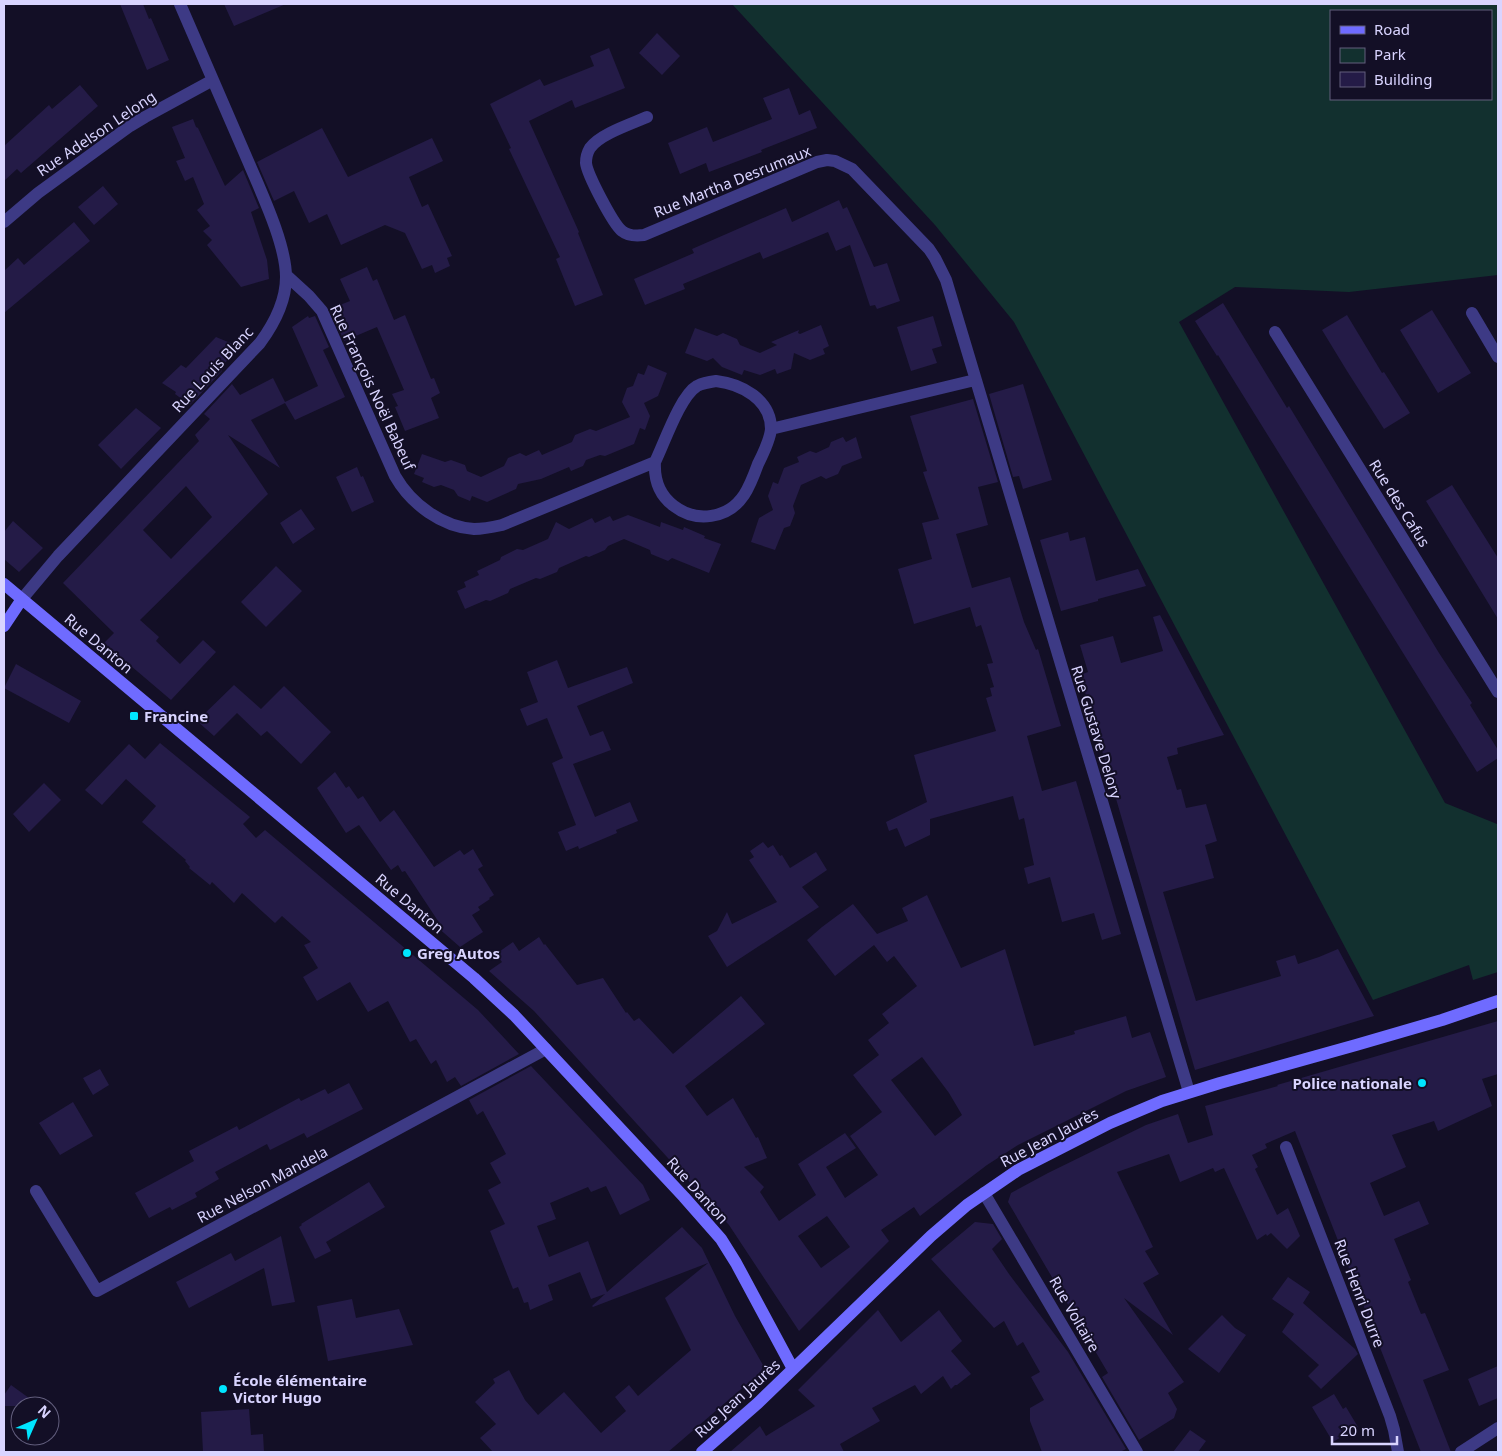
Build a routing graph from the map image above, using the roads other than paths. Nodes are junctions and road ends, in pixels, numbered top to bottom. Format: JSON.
{"nodes":[{"id":1,"x":180,"y":4,"type":"edge"},
{"id":2,"x":213,"y":80,"type":"junction"},
{"id":3,"x":647,"y":117,"type":"dead end"},
{"id":4,"x":4,"y":222,"type":"edge"},
{"id":5,"x":286,"y":275,"type":"junction"},
{"id":6,"x":1472,"y":313,"type":"dead end"},
{"id":7,"x":1275,"y":332,"type":"dead end"},
{"id":8,"x":1498,"y":356,"type":"edge"},
{"id":9,"x":976,"y":380,"type":"junction"},
{"id":10,"x":771,"y":430,"type":"junction"},
{"id":11,"x":655,"y":462,"type":"junction"},
{"id":12,"x":4,"y":584,"type":"edge"},
{"id":13,"x":22,"y":599,"type":"junction"},
{"id":14,"x":4,"y":626,"type":"edge"},
{"id":15,"x":1498,"y":692,"type":"edge"},
{"id":16,"x":1498,"y":1001,"type":"edge"},
{"id":17,"x":546,"y":1049,"type":"junction"},
{"id":18,"x":1188,"y":1092,"type":"junction"},
{"id":19,"x":1286,"y":1147,"type":"dead end"},
{"id":20,"x":36,"y":1191,"type":"dead end"},
{"id":21,"x":984,"y":1193,"type":"junction"},
{"id":22,"x":793,"y":1369,"type":"junction"},
{"id":23,"x":1498,"y":1428,"type":"edge"},
{"id":24,"x":702,"y":1452,"type":"edge"},
{"id":25,"x":1137,"y":1452,"type":"edge"},
{"id":26,"x":1398,"y":1452,"type":"edge"},
{"id":27,"x":1461,"y":1452,"type":"edge"}],
"edges":[{"from":1,"to":2,"type":"street","name":"Rue Louis Blanc"},
{"from":2,"to":4,"type":"street","name":"Rue Adelson Lelong"},
{"from":2,"to":5,"type":"street","name":"Rue Louis Blanc"},
{"from":3,"to":9,"type":"street","name":"Rue Martha Desrumaux"},
{"from":5,"to":11,"type":"street","name":"Rue François Noël Babeuf"},
{"from":5,"to":13,"type":"street","name":"Rue Louis Blanc"},
{"from":6,"to":8,"type":"street"},
{"from":7,"to":15,"type":"street","name":"Rue des Cafus"},
{"from":9,"to":10,"type":"street"},
{"from":9,"to":18,"type":"street","name":"Rue Gustave Delory"},
{"from":10,"to":11,"type":"street"},
{"from":10,"to":11,"type":"street"},
{"from":12,"to":13,"type":"street","name":"Rue Danton"},
{"from":13,"to":14,"type":"street"},
{"from":13,"to":17,"type":"street","name":"Rue Danton"},
{"from":16,"to":18,"type":"street","name":"Rue Jean Jaurès"},
{"from":17,"to":20,"type":"street","name":"Rue Nelson Mandela"},
{"from":17,"to":22,"type":"street","name":"Rue Danton"},
{"from":18,"to":21,"type":"street","name":"Rue Jean Jaurès"},
{"from":19,"to":26,"type":"street","name":"Rue Henri Durre"},
{"from":21,"to":22,"type":"street","name":"Rue Jean Jaurès"},
{"from":21,"to":25,"type":"street","name":"Rue Voltaire"},
{"from":22,"to":24,"type":"street","name":"Rue Jean Jaurès"},
{"from":23,"to":27,"type":"street"}]}
